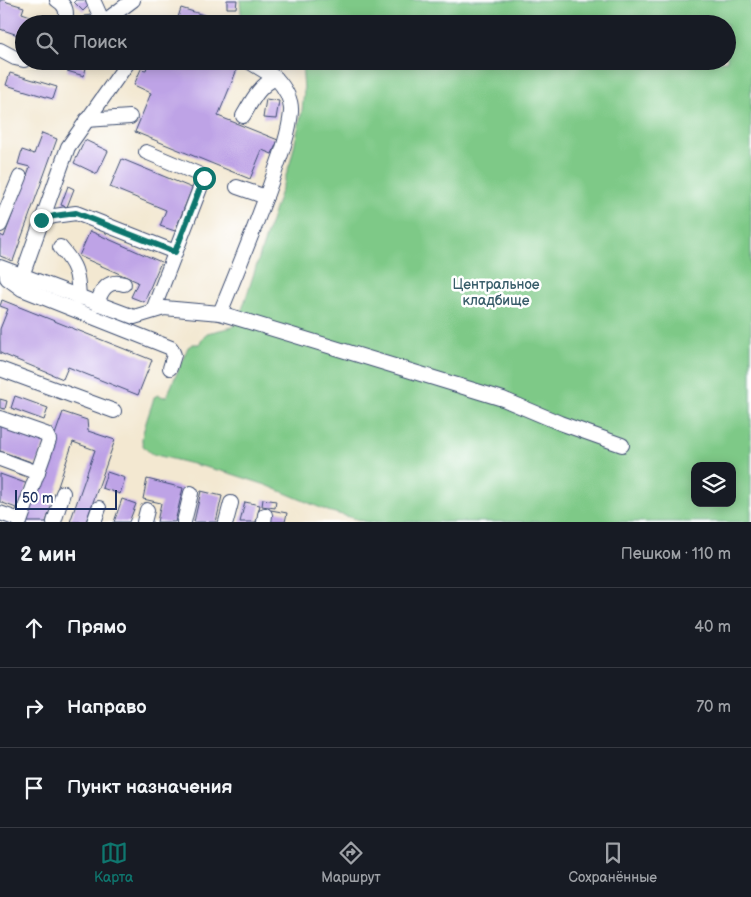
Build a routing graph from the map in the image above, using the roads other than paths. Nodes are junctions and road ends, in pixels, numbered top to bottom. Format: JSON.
{"nodes":[{"id":1,"x":57,"y":0,"type":"edge"},
{"id":2,"x":93,"y":0,"type":"edge"},
{"id":3,"x":131,"y":0,"type":"edge"},
{"id":4,"x":67,"y":15,"type":"edge"},
{"id":5,"x":99,"y":15,"type":"edge"},
{"id":6,"x":112,"y":15,"type":"edge"},
{"id":7,"x":0,"y":50,"type":"edge"},
{"id":8,"x":15,"y":58,"type":"edge"},
{"id":9,"x":122,"y":70,"type":"edge"},
{"id":10,"x":263,"y":70,"type":"edge"},
{"id":11,"x":276,"y":78,"type":"junction"},
{"id":12,"x":244,"y":116,"type":"dead end"},
{"id":13,"x":130,"y":117,"type":"dead end"},
{"id":14,"x":86,"y":120,"type":"junction"},
{"id":15,"x":146,"y":152,"type":"dead end"},
{"id":16,"x":20,"y":176,"type":"dead end"},
{"id":17,"x":237,"y":187,"type":"dead end"},
{"id":18,"x":266,"y":197,"type":"junction"},
{"id":19,"x":41,"y":220,"type":"junction"},
{"id":20,"x":0,"y":225,"type":"edge"},
{"id":21,"x":60,"y":247,"type":"dead end"},
{"id":22,"x":175,"y":252,"type":"junction"},
{"id":23,"x":3,"y":268,"type":"edge"},
{"id":24,"x":22,"y":276,"type":"junction"},
{"id":25,"x":124,"y":284,"type":"dead end"},
{"id":26,"x":79,"y":298,"type":"junction"},
{"id":27,"x":96,"y":304,"type":"junction"},
{"id":28,"x":153,"y":310,"type":"junction"},
{"id":29,"x":220,"y":313,"type":"junction"},
{"id":30,"x":170,"y":368,"type":"dead end"},
{"id":31,"x":0,"y":369,"type":"edge"},
{"id":32,"x":114,"y":411,"type":"dead end"},
{"id":33,"x":0,"y":418,"type":"edge"},
{"id":34,"x":622,"y":445,"type":"dead end"},
{"id":35,"x":0,"y":459,"type":"edge"},
{"id":36,"x":38,"y":473,"type":"junction"},
{"id":37,"x":63,"y":492,"type":"dead end"},
{"id":38,"x":190,"y":493,"type":"dead end"},
{"id":39,"x":231,"y":503,"type":"dead end"},
{"id":40,"x":98,"y":508,"type":"dead end"},
{"id":41,"x":0,"y":513,"type":"edge"},
{"id":42,"x":20,"y":521,"type":"edge"},
{"id":43,"x":54,"y":522,"type":"edge"},
{"id":44,"x":94,"y":522,"type":"edge"},
{"id":45,"x":184,"y":522,"type":"edge"},
{"id":46,"x":226,"y":522,"type":"edge"}],
"edges":[{"from":1,"to":4,"type":"street"},
{"from":2,"to":5,"type":"street"},
{"from":3,"to":6,"type":"street"},
{"from":7,"to":8,"type":"street"},
{"from":9,"to":14,"type":"street"},
{"from":10,"to":11,"type":"street"},
{"from":11,"to":12,"type":"street"},
{"from":11,"to":18,"type":"street"},
{"from":13,"to":14,"type":"street"},
{"from":14,"to":19,"type":"street"},
{"from":15,"to":22,"type":"street"},
{"from":16,"to":20,"type":"street"},
{"from":17,"to":18,"type":"street"},
{"from":18,"to":29,"type":"street"},
{"from":19,"to":22,"type":"street"},
{"from":19,"to":24,"type":"street"},
{"from":21,"to":26,"type":"street"},
{"from":22,"to":28,"type":"street"},
{"from":23,"to":24,"type":"street"},
{"from":23,"to":30,"type":"street"},
{"from":24,"to":26,"type":"street"},
{"from":25,"to":27,"type":"street"},
{"from":26,"to":27,"type":"street"},
{"from":27,"to":28,"type":"street"},
{"from":28,"to":29,"type":"street"},
{"from":29,"to":34,"type":"street"},
{"from":31,"to":32,"type":"street"},
{"from":33,"to":36,"type":"street"},
{"from":35,"to":36,"type":"street"},
{"from":36,"to":42,"type":"street"},
{"from":37,"to":43,"type":"street"},
{"from":38,"to":45,"type":"street"},
{"from":39,"to":46,"type":"street"},
{"from":40,"to":44,"type":"street"},
{"from":41,"to":42,"type":"street"}]}
